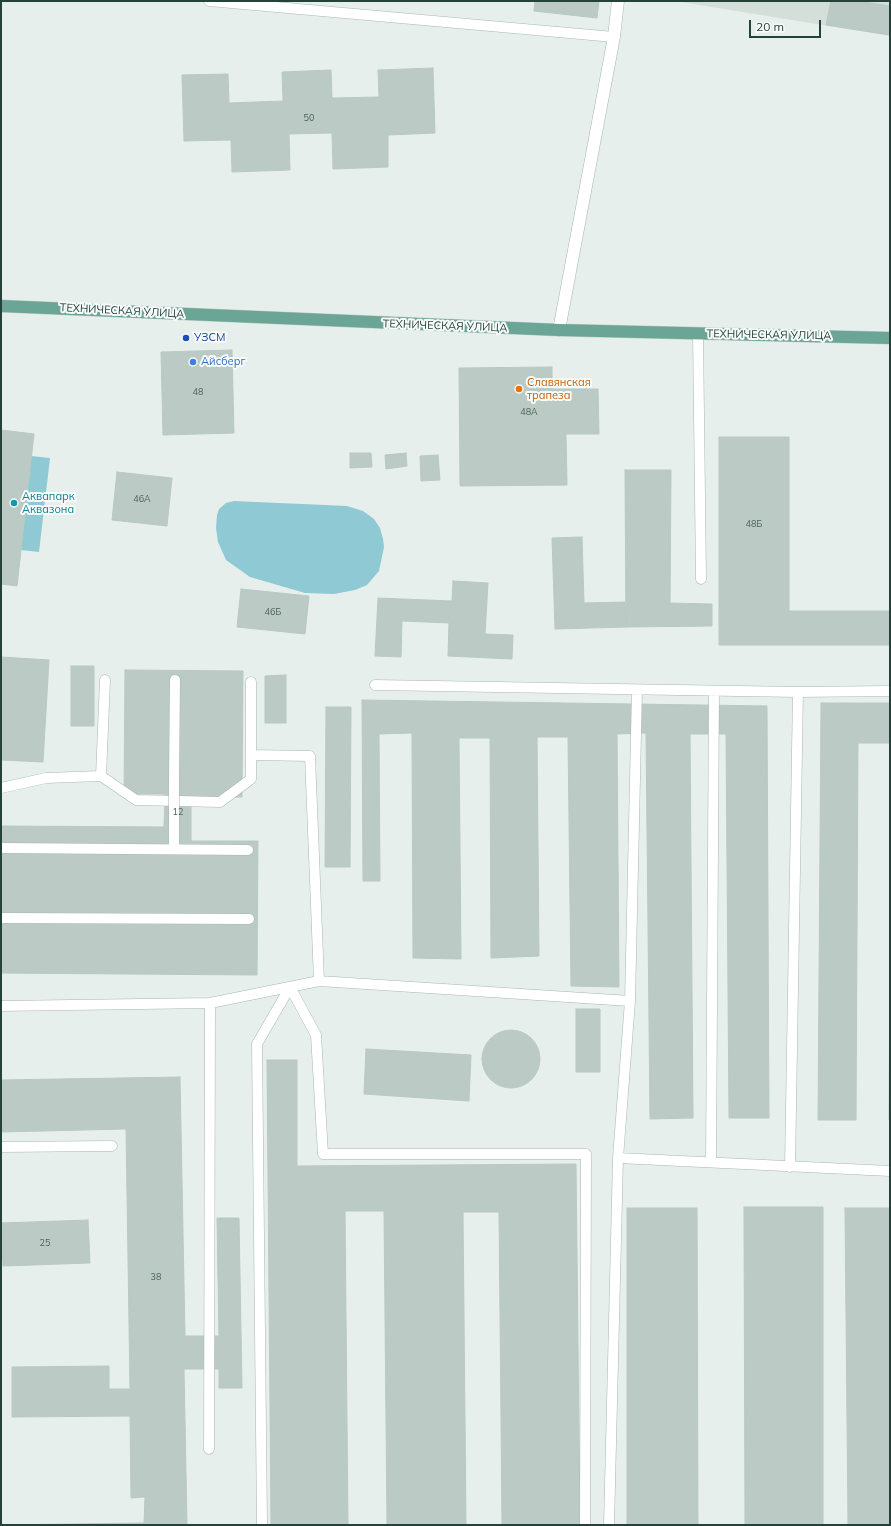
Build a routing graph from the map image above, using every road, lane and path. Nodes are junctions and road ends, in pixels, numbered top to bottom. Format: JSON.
{"nodes":[{"id":1,"x":209,"y":1,"type":"edge"},
{"id":2,"x":618,"y":1,"type":"edge"},
{"id":3,"x":614,"y":37,"type":"junction"},
{"id":4,"x":1,"y":306,"type":"edge"},
{"id":5,"x":560,"y":330,"type":"junction"},
{"id":6,"x":698,"y":333,"type":"junction"},
{"id":7,"x":890,"y":338,"type":"edge"},
{"id":8,"x":701,"y":579,"type":"dead end"},
{"id":9,"x":105,"y":680,"type":"dead end"},
{"id":10,"x":175,"y":680,"type":"dead end"},
{"id":11,"x":251,"y":682,"type":"dead end"},
{"id":12,"x":375,"y":685,"type":"dead end"},
{"id":13,"x":637,"y":690,"type":"junction"},
{"id":14,"x":714,"y":691,"type":"junction"},
{"id":15,"x":890,"y":691,"type":"edge"},
{"id":16,"x":798,"y":692,"type":"junction"},
{"id":17,"x":251,"y":756,"type":"junction"},
{"id":18,"x":101,"y":776,"type":"junction"},
{"id":19,"x":1,"y":788,"type":"edge"},
{"id":20,"x":1,"y":848,"type":"edge"},
{"id":21,"x":174,"y":849,"type":"junction"},
{"id":22,"x":248,"y":850,"type":"dead end"},
{"id":23,"x":1,"y":918,"type":"edge"},
{"id":24,"x":250,"y":919,"type":"dead end"},
{"id":25,"x":318,"y":981,"type":"junction"},
{"id":26,"x":290,"y":987,"type":"junction"},
{"id":27,"x":630,"y":1001,"type":"junction"},
{"id":28,"x":210,"y":1003,"type":"junction"},
{"id":29,"x":1,"y":1006,"type":"edge"},
{"id":30,"x":112,"y":1146,"type":"dead end"},
{"id":31,"x":1,"y":1147,"type":"edge"},
{"id":32,"x":618,"y":1158,"type":"junction"},
{"id":33,"x":711,"y":1162,"type":"junction"},
{"id":34,"x":790,"y":1167,"type":"junction"},
{"id":35,"x":890,"y":1171,"type":"edge"},
{"id":36,"x":209,"y":1449,"type":"dead end"},
{"id":37,"x":262,"y":1525,"type":"edge"},
{"id":38,"x":585,"y":1525,"type":"edge"},
{"id":39,"x":609,"y":1525,"type":"edge"}],
"edges":[{"from":1,"to":3,"type":"lane"},
{"from":2,"to":3,"type":"street"},
{"from":3,"to":5,"type":"street"},
{"from":4,"to":5,"type":"main road","name":"ТЕХНИЧЕСКАЯ УЛИЦА"},
{"from":5,"to":6,"type":"main road","name":"ТЕХНИЧЕСКАЯ УЛИЦА"},
{"from":6,"to":7,"type":"main road","name":"ТЕХНИЧЕСКАЯ УЛИЦА"},
{"from":6,"to":8,"type":"lane"},
{"from":9,"to":18,"type":"lane"},
{"from":10,"to":21,"type":"lane","bridge":true},
{"from":11,"to":17,"type":"lane"},
{"from":12,"to":13,"type":"lane"},
{"from":13,"to":14,"type":"lane"},
{"from":13,"to":27,"type":"lane"},
{"from":14,"to":16,"type":"lane"},
{"from":14,"to":33,"type":"lane"},
{"from":15,"to":16,"type":"lane"},
{"from":16,"to":34,"type":"lane"},
{"from":17,"to":18,"type":"lane"},
{"from":17,"to":25,"type":"lane"},
{"from":18,"to":19,"type":"lane"},
{"from":20,"to":21,"type":"lane"},
{"from":21,"to":22,"type":"lane"},
{"from":23,"to":24,"type":"lane"},
{"from":25,"to":26,"type":"lane"},
{"from":25,"to":27,"type":"lane"},
{"from":26,"to":28,"type":"lane"},
{"from":26,"to":37,"type":"lane"},
{"from":26,"to":38,"type":"lane"},
{"from":27,"to":32,"type":"lane"},
{"from":28,"to":29,"type":"lane"},
{"from":28,"to":36,"type":"lane"},
{"from":30,"to":31,"type":"lane"},
{"from":32,"to":33,"type":"lane"},
{"from":32,"to":39,"type":"lane"},
{"from":33,"to":34,"type":"lane"},
{"from":34,"to":35,"type":"lane"}]}
